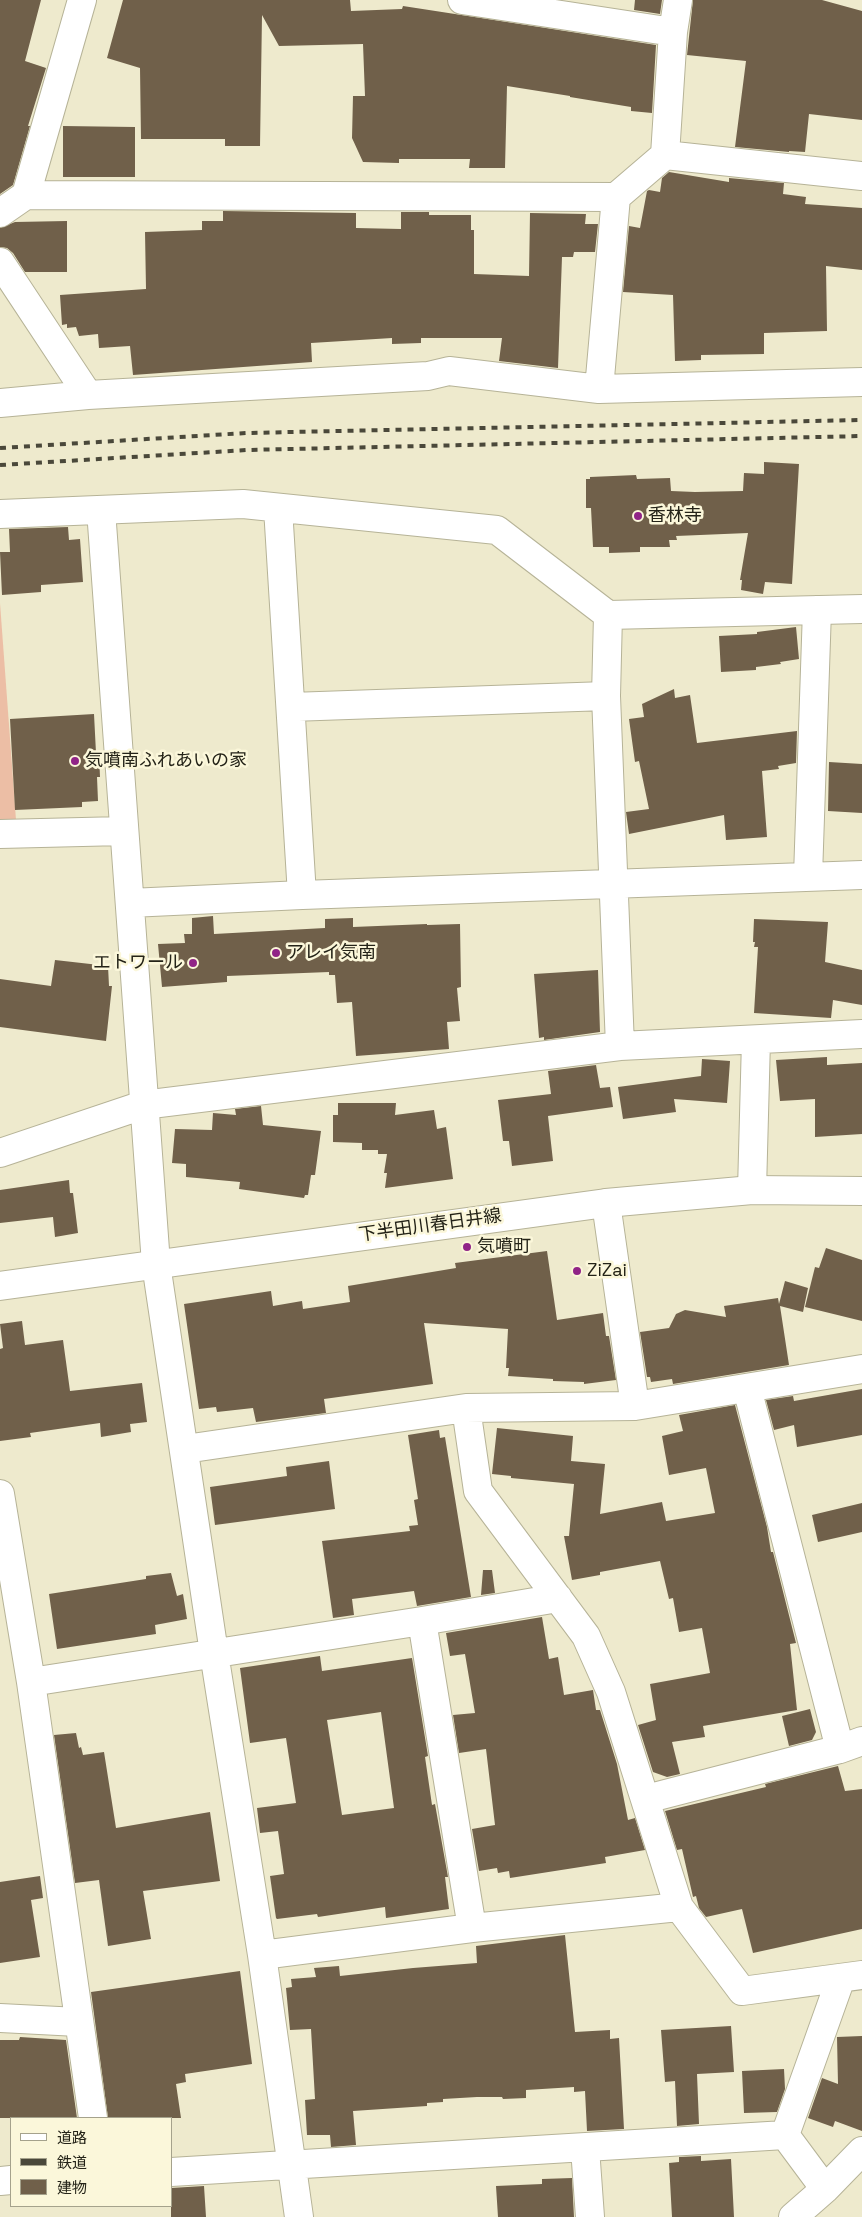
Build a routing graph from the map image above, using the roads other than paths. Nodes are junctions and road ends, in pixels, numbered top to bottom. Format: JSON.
{"nodes":[{"id":1,"x":82,"y":0,"type":"edge"},
{"id":2,"x":462,"y":0,"type":"edge"},
{"id":3,"x":678,"y":0,"type":"edge"},
{"id":4,"x":673,"y":32,"type":"junction"},
{"id":5,"x":665,"y":154,"type":"junction"},
{"id":6,"x":862,"y":176,"type":"edge"},
{"id":7,"x":26,"y":196,"type":"junction"},
{"id":8,"x":616,"y":197,"type":"junction"},
{"id":9,"x":0,"y":213,"type":"edge"},
{"id":10,"x":0,"y":262,"type":"edge"},
{"id":11,"x":862,"y":382,"type":"edge"},
{"id":12,"x":599,"y":389,"type":"junction"},
{"id":13,"x":88,"y":395,"type":"junction"},
{"id":14,"x":0,"y":403,"type":"edge"},
{"id":15,"x":278,"y":508,"type":"junction"},
{"id":16,"x":101,"y":510,"type":"junction"},
{"id":17,"x":0,"y":514,"type":"edge"},
{"id":18,"x":862,"y":609,"type":"edge"},
{"id":19,"x":817,"y":610,"type":"junction"},
{"id":20,"x":608,"y":614,"type":"junction"},
{"id":21,"x":606,"y":696,"type":"junction"},
{"id":22,"x":291,"y":707,"type":"junction"},
{"id":23,"x":123,"y":830,"type":"junction"},
{"id":24,"x":0,"y":834,"type":"edge"},
{"id":25,"x":862,"y":875,"type":"edge"},
{"id":26,"x":808,"y":876,"type":"junction"},
{"id":27,"x":614,"y":884,"type":"junction"},
{"id":28,"x":302,"y":895,"type":"junction"},
{"id":29,"x":130,"y":903,"type":"junction"},
{"id":30,"x":862,"y":1034,"type":"edge"},
{"id":31,"x":756,"y":1040,"type":"junction"},
{"id":32,"x":620,"y":1046,"type":"junction"},
{"id":33,"x":143,"y":1104,"type":"junction"},
{"id":34,"x":0,"y":1152,"type":"edge"},
{"id":35,"x":752,"y":1190,"type":"junction"},
{"id":36,"x":862,"y":1191,"type":"edge"},
{"id":37,"x":606,"y":1202,"type":"junction"},
{"id":38,"x":156,"y":1264,"type":"junction"},
{"id":39,"x":0,"y":1286,"type":"edge"},
{"id":40,"x":862,"y":1369,"type":"edge"},
{"id":41,"x":747,"y":1388,"type":"junction"},
{"id":42,"x":635,"y":1406,"type":"junction"},
{"id":43,"x":466,"y":1408,"type":"junction"},
{"id":44,"x":185,"y":1449,"type":"junction"},
{"id":45,"x":0,"y":1494,"type":"edge"},
{"id":46,"x":558,"y":1598,"type":"junction"},
{"id":47,"x":422,"y":1621,"type":"junction"},
{"id":48,"x":214,"y":1653,"type":"junction"},
{"id":49,"x":31,"y":1682,"type":"junction"},
{"id":50,"x":851,"y":1745,"type":"edge"},
{"id":51,"x":646,"y":1798,"type":"junction"},
{"id":52,"x":679,"y":1908,"type":"junction"},
{"id":53,"x":472,"y":1928,"type":"junction"},
{"id":54,"x":262,"y":1955,"type":"junction"},
{"id":55,"x":852,"y":1976,"type":"edge"},
{"id":56,"x":0,"y":2018,"type":"edge"},
{"id":57,"x":78,"y":2022,"type":"junction"},
{"id":58,"x":93,"y":2117,"type":"edge"},
{"id":59,"x":785,"y":2135,"type":"junction"},
{"id":60,"x":585,"y":2148,"type":"junction"},
{"id":61,"x":862,"y":2151,"type":"edge"},
{"id":62,"x":292,"y":2167,"type":"junction"},
{"id":63,"x":172,"y":2172,"type":"edge"},
{"id":64,"x":825,"y":2189,"type":"junction"},
{"id":65,"x":299,"y":2217,"type":"edge"},
{"id":66,"x":590,"y":2217,"type":"edge"},
{"id":67,"x":793,"y":2217,"type":"edge"}],
"edges":[{"from":1,"to":7,"type":"street"},
{"from":2,"to":4,"type":"street"},
{"from":3,"to":4,"type":"street"},
{"from":4,"to":5,"type":"street"},
{"from":5,"to":6,"type":"street"},
{"from":5,"to":8,"type":"street"},
{"from":7,"to":8,"type":"street"},
{"from":7,"to":9,"type":"street"},
{"from":8,"to":12,"type":"street"},
{"from":10,"to":13,"type":"street"},
{"from":11,"to":12,"type":"street"},
{"from":12,"to":13,"type":"street"},
{"from":13,"to":14,"type":"street"},
{"from":15,"to":16,"type":"street"},
{"from":15,"to":20,"type":"street"},
{"from":15,"to":22,"type":"street"},
{"from":16,"to":17,"type":"street"},
{"from":16,"to":23,"type":"street"},
{"from":18,"to":19,"type":"street"},
{"from":19,"to":20,"type":"street"},
{"from":19,"to":26,"type":"street"},
{"from":20,"to":21,"type":"street"},
{"from":21,"to":22,"type":"street"},
{"from":21,"to":27,"type":"street"},
{"from":22,"to":28,"type":"street"},
{"from":23,"to":24,"type":"street"},
{"from":23,"to":29,"type":"street"},
{"from":25,"to":26,"type":"street"},
{"from":26,"to":27,"type":"street"},
{"from":27,"to":28,"type":"street"},
{"from":27,"to":32,"type":"street"},
{"from":28,"to":29,"type":"street"},
{"from":29,"to":33,"type":"street"},
{"from":30,"to":31,"type":"street"},
{"from":31,"to":32,"type":"street"},
{"from":31,"to":35,"type":"street"},
{"from":32,"to":33,"type":"street"},
{"from":33,"to":34,"type":"street"},
{"from":33,"to":38,"type":"street"},
{"from":35,"to":36,"type":"street","name":"下半田川春日井線"},
{"from":35,"to":37,"type":"street","name":"下半田川春日井線"},
{"from":37,"to":38,"type":"street","name":"下半田川春日井線"},
{"from":37,"to":42,"type":"street"},
{"from":38,"to":39,"type":"street","name":"下半田川春日井線"},
{"from":38,"to":44,"type":"street"},
{"from":40,"to":41,"type":"street"},
{"from":41,"to":42,"type":"street"},
{"from":41,"to":50,"type":"street"},
{"from":42,"to":43,"type":"street"},
{"from":43,"to":44,"type":"street"},
{"from":43,"to":46,"type":"street"},
{"from":44,"to":48,"type":"street"},
{"from":45,"to":49,"type":"street"},
{"from":46,"to":47,"type":"street"},
{"from":46,"to":51,"type":"street"},
{"from":47,"to":48,"type":"street"},
{"from":47,"to":53,"type":"street"},
{"from":48,"to":49,"type":"street"},
{"from":48,"to":54,"type":"street"},
{"from":49,"to":57,"type":"street"},
{"from":50,"to":51,"type":"street"},
{"from":51,"to":52,"type":"street"},
{"from":52,"to":53,"type":"street"},
{"from":52,"to":55,"type":"street"},
{"from":53,"to":54,"type":"street"},
{"from":54,"to":62,"type":"street"},
{"from":55,"to":59,"type":"street"},
{"from":56,"to":57,"type":"street"},
{"from":57,"to":58,"type":"street"},
{"from":59,"to":60,"type":"street"},
{"from":59,"to":64,"type":"street"},
{"from":60,"to":62,"type":"street"},
{"from":60,"to":66,"type":"street"},
{"from":61,"to":64,"type":"street"},
{"from":62,"to":63,"type":"street"},
{"from":62,"to":65,"type":"street"},
{"from":64,"to":67,"type":"street"}]}
